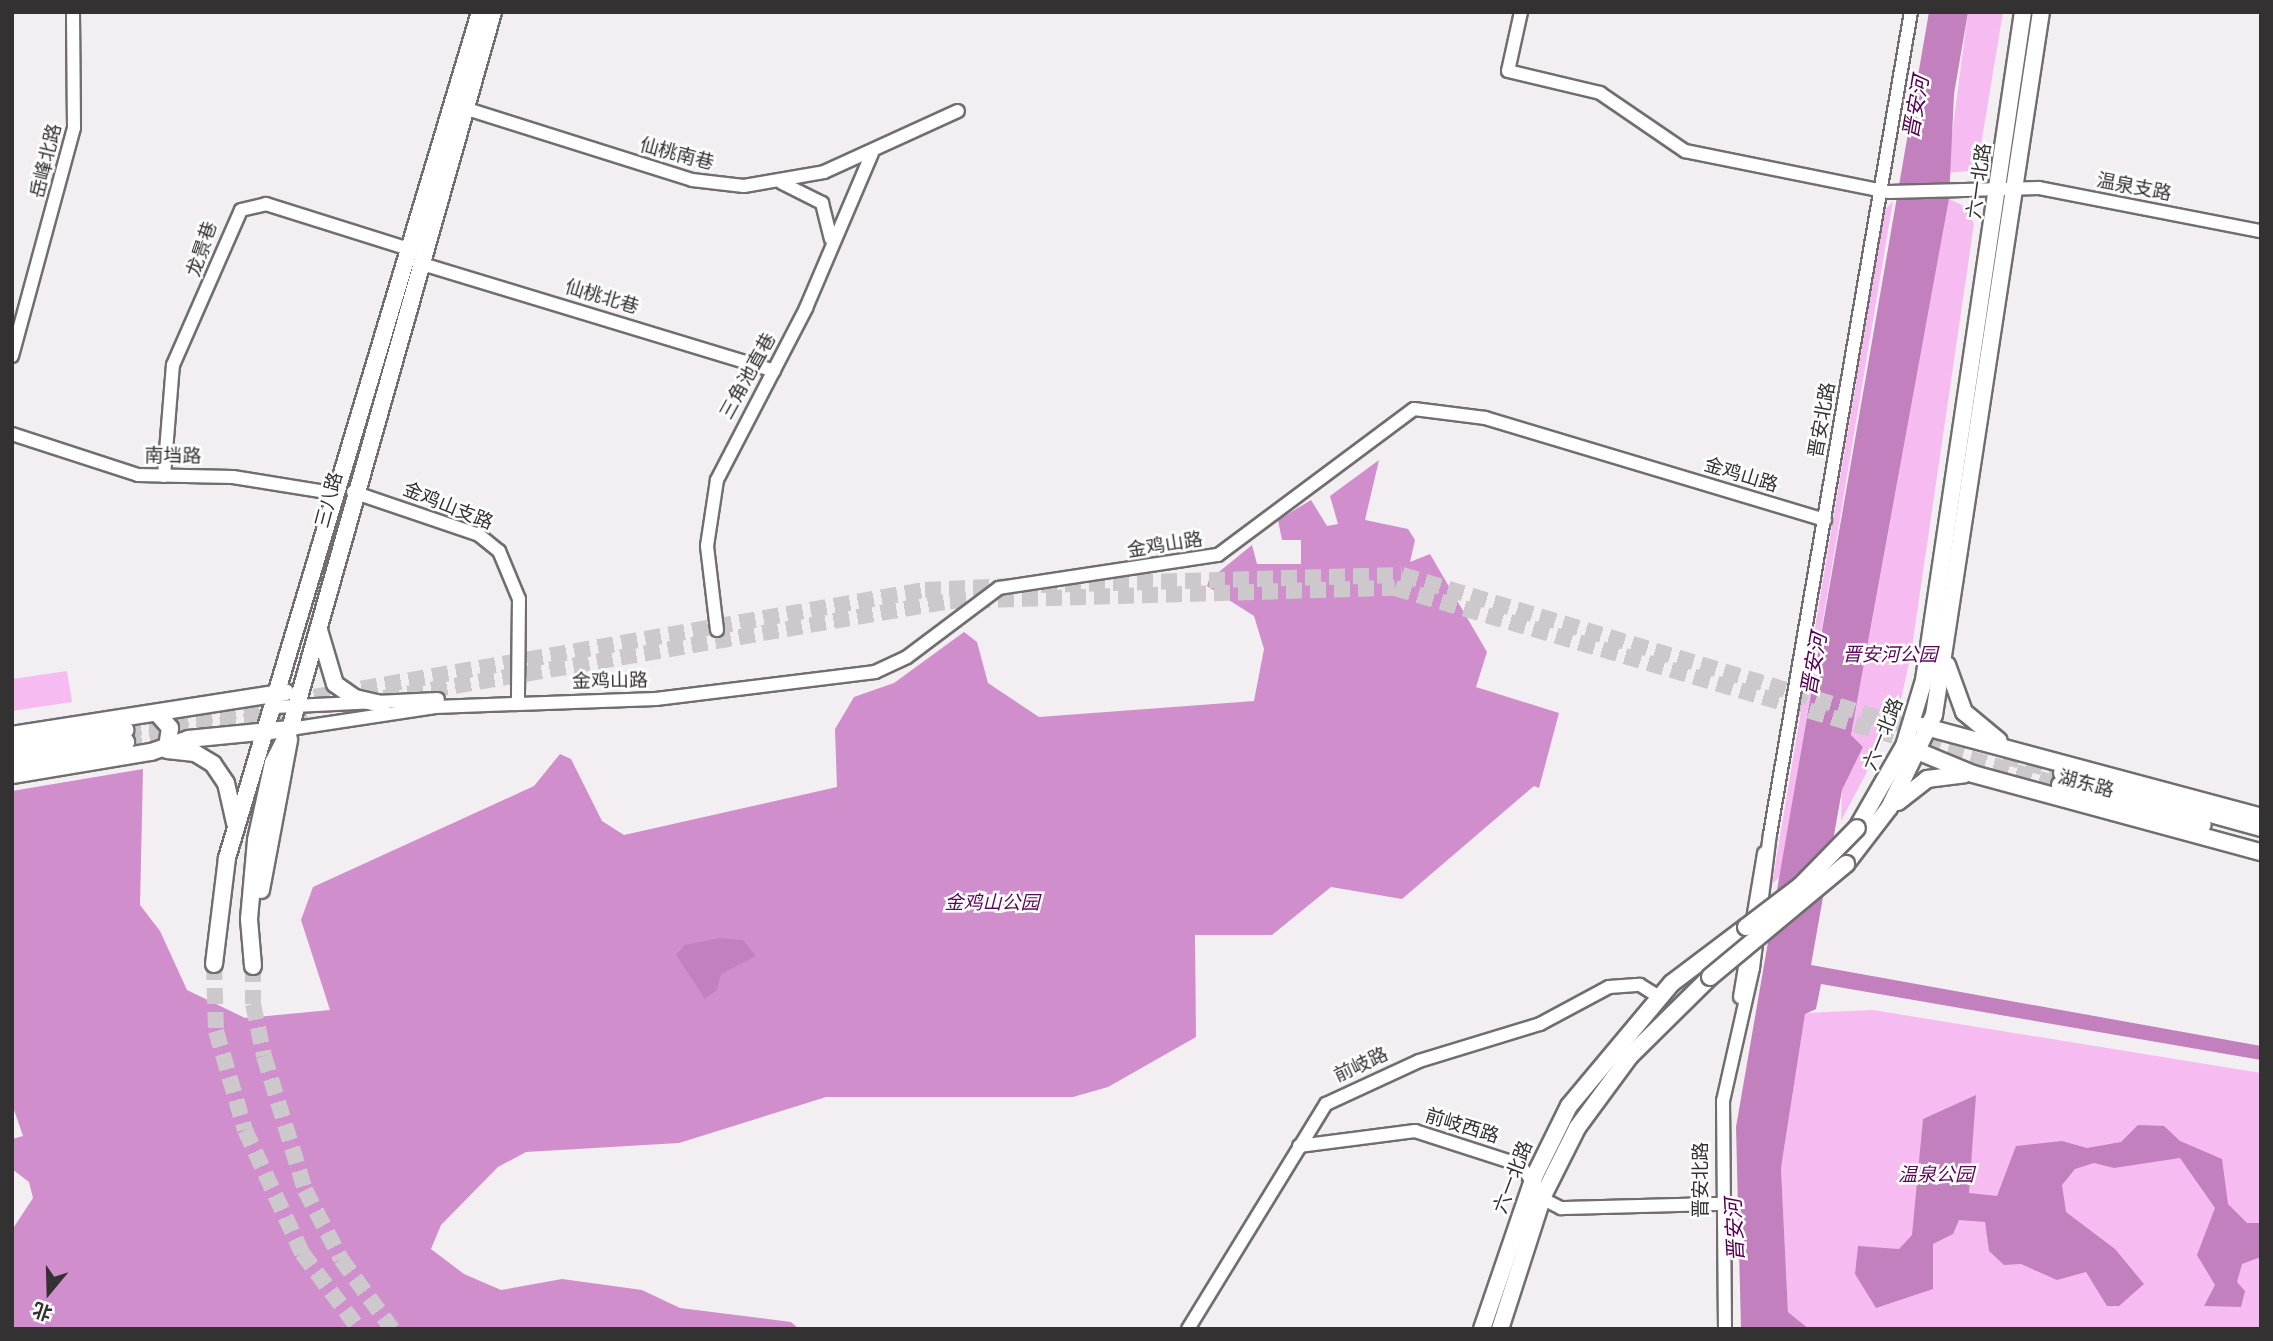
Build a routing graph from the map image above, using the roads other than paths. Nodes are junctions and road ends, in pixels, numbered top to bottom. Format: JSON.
{"nodes":[{"id":1,"x":73,"y":12,"type":"edge"},
{"id":2,"x":480,"y":12,"type":"edge"},
{"id":3,"x":493,"y":12,"type":"edge"},
{"id":4,"x":1521,"y":12,"type":"edge"},
{"id":5,"x":1911,"y":12,"type":"edge"},
{"id":6,"x":2023,"y":12,"type":"edge"},
{"id":7,"x":2041,"y":12,"type":"edge"},
{"id":8,"x":464,"y":108,"type":"junction"},
{"id":9,"x":958,"y":111,"type":"dead end"},
{"id":10,"x":872,"y":152,"type":"junction"},
{"id":11,"x":782,"y":183,"type":"junction"},
{"id":12,"x":2000,"y":185,"type":"junction"},
{"id":13,"x":2017,"y":185,"type":"junction"},
{"id":14,"x":1885,"y":191,"type":"junction"},
{"id":15,"x":2261,"y":231,"type":"edge"},
{"id":16,"x":831,"y":246,"type":"junction"},
{"id":17,"x":415,"y":256,"type":"junction"},
{"id":18,"x":12,"y":356,"type":"edge"},
{"id":19,"x":774,"y":371,"type":"junction"},
{"id":20,"x":12,"y":434,"type":"edge"},
{"id":21,"x":164,"y":476,"type":"junction"},
{"id":22,"x":345,"y":493,"type":"junction"},
{"id":23,"x":1825,"y":520,"type":"junction"},
{"id":24,"x":318,"y":621,"type":"junction"},
{"id":25,"x":716,"y":630,"type":"dead end"},
{"id":26,"x":1946,"y":661,"type":"junction"},
{"id":27,"x":300,"y":690,"type":"junction"},
{"id":28,"x":275,"y":701,"type":"junction"},
{"id":29,"x":518,"y":701,"type":"junction"},
{"id":30,"x":382,"y":704,"type":"junction"},
{"id":31,"x":295,"y":706,"type":"junction"},
{"id":32,"x":158,"y":713,"type":"junction"},
{"id":33,"x":1922,"y":726,"type":"junction"},
{"id":34,"x":290,"y":729,"type":"junction"},
{"id":35,"x":266,"y":730,"type":"junction"},
{"id":36,"x":12,"y":735,"type":"edge"},
{"id":37,"x":167,"y":747,"type":"junction"},
{"id":38,"x":12,"y":749,"type":"edge"},
{"id":39,"x":1912,"y":749,"type":"junction"},
{"id":40,"x":150,"y":752,"type":"junction"},
{"id":41,"x":2041,"y":755,"type":"junction"},
{"id":42,"x":12,"y":762,"type":"edge"},
{"id":43,"x":1973,"y":774,"type":"junction"},
{"id":44,"x":12,"y":775,"type":"edge"},
{"id":45,"x":2261,"y":817,"type":"edge"},
{"id":46,"x":236,"y":826,"type":"junction"},
{"id":47,"x":2261,"y":828,"type":"edge"},
{"id":48,"x":1863,"y":832,"type":"junction"},
{"id":49,"x":2261,"y":842,"type":"edge"},
{"id":50,"x":2261,"y":852,"type":"edge"},
{"id":51,"x":214,"y":964,"type":"tunnel mouth"},
{"id":52,"x":253,"y":966,"type":"tunnel mouth"},
{"id":53,"x":1659,"y":997,"type":"junction"},
{"id":54,"x":1299,"y":1146,"type":"junction"},
{"id":55,"x":1534,"y":1177,"type":"junction"},
{"id":56,"x":1543,"y":1196,"type":"junction"},
{"id":57,"x":1719,"y":1204,"type":"junction"},
{"id":58,"x":1188,"y":1329,"type":"edge"},
{"id":59,"x":1482,"y":1329,"type":"edge"},
{"id":60,"x":1500,"y":1329,"type":"edge"},
{"id":61,"x":1725,"y":1329,"type":"edge"}],
"edges":[{"from":1,"to":18,"type":"street","name":"岳峰北路"},
{"from":2,"to":17,"type":"main road","name":"三八路"},
{"from":3,"to":8,"type":"main road","name":"三八路"},
{"from":4,"to":14,"type":"street","name":"温泉支路"},
{"from":5,"to":14,"type":"street","name":"晋安北路"},
{"from":6,"to":12,"type":"main road","name":"六一北路"},
{"from":7,"to":13,"type":"main road","name":"六一北路"},
{"from":8,"to":11,"type":"street","name":"仙桃南巷"},
{"from":8,"to":17,"type":"main road","name":"三八路"},
{"from":9,"to":10,"type":"street","name":"仙桃南巷"},
{"from":10,"to":11,"type":"street","name":"仙桃南巷"},
{"from":10,"to":16,"type":"street","name":"三角池直巷"},
{"from":11,"to":16,"type":"street"},
{"from":12,"to":13,"type":"street","name":"温泉支路"},
{"from":12,"to":14,"type":"street","name":"温泉支路"},
{"from":12,"to":33,"type":"main road","name":"六一北路"},
{"from":13,"to":15,"type":"street","name":"温泉支路"},
{"from":13,"to":26,"type":"main road","name":"六一北路"},
{"from":14,"to":23,"type":"street","name":"晋安北路"},
{"from":16,"to":19,"type":"street","name":"三角池直巷"},
{"from":17,"to":19,"type":"street","name":"仙桃北巷"},
{"from":17,"to":21,"type":"street","name":"龙景巷"},
{"from":17,"to":22,"type":"main road","name":"三八路"},
{"from":19,"to":25,"type":"street","name":"三角池直巷"},
{"from":20,"to":21,"type":"street","name":"南垱路"},
{"from":21,"to":22,"type":"street","name":"南垱路"},
{"from":22,"to":24,"type":"main road","name":"三八路"},
{"from":22,"to":28,"type":"main road","name":"三八路"},
{"from":22,"to":29,"type":"street","name":"金鸡山支路"},
{"from":23,"to":29,"type":"street","name":"金鸡山路"},
{"from":23,"to":57,"type":"street","name":"晋安北路"},
{"from":24,"to":27,"type":"main road","name":"三八路"},
{"from":24,"to":30,"type":"main road"},
{"from":26,"to":33,"type":"main road","name":"六一北路"},
{"from":26,"to":41,"type":"main road"},
{"from":27,"to":28,"type":"main road"},
{"from":27,"to":31,"type":"main road","name":"三八路"},
{"from":28,"to":31,"type":"street"},
{"from":28,"to":32,"type":"main road"},
{"from":28,"to":35,"type":"main road","name":"三八路"},
{"from":29,"to":30,"type":"street"},
{"from":29,"to":34,"type":"street"},
{"from":30,"to":31,"type":"street"},
{"from":31,"to":34,"type":"main road","name":"三八路"},
{"from":32,"to":36,"type":"main road"},
{"from":32,"to":37,"type":"main road"},
{"from":33,"to":39,"type":"main road","name":"六一北路"},
{"from":33,"to":41,"type":"main road","name":"湖东路"},
{"from":34,"to":35,"type":"main road"},
{"from":34,"to":52,"type":"main road","name":"三八路"},
{"from":35,"to":37,"type":"main road"},
{"from":35,"to":46,"type":"main road","name":"三八路"},
{"from":37,"to":40,"type":"main road"},
{"from":38,"to":42,"type":"main road"},
{"from":39,"to":43,"type":"main road","name":"湖东路"},
{"from":39,"to":48,"type":"main road","name":"六一北路"},
{"from":40,"to":44,"type":"main road"},
{"from":40,"to":46,"type":"main road"},
{"from":41,"to":45,"type":"main road","name":"湖东路"},
{"from":43,"to":48,"type":"main road"},
{"from":43,"to":50,"type":"main road","name":"湖东路"},
{"from":46,"to":51,"type":"main road"},
{"from":47,"to":49,"type":"main road"},
{"from":48,"to":53,"type":"main road","name":"六一北路","bridge":true},
{"from":48,"to":56,"type":"main road","name":"六一北路","bridge":true},
{"from":53,"to":54,"type":"street","name":"前岐路"},
{"from":53,"to":55,"type":"main road","name":"六一北路"},
{"from":54,"to":55,"type":"street","name":"前岐西路"},
{"from":54,"to":58,"type":"street","name":"前岐路"},
{"from":55,"to":56,"type":"street"},
{"from":55,"to":59,"type":"main road","name":"六一北路"},
{"from":56,"to":57,"type":"street"},
{"from":56,"to":60,"type":"main road","name":"六一北路"},
{"from":57,"to":61,"type":"street","name":"晋安北路"}]}
